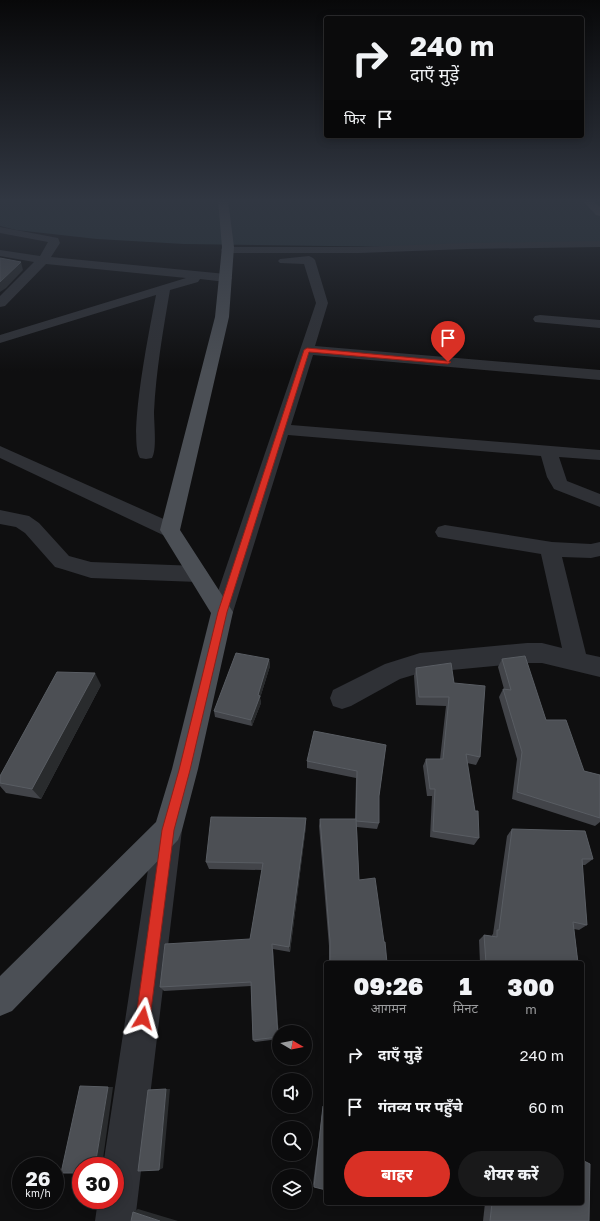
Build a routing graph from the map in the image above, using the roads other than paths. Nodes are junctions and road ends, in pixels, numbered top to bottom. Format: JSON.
{"nodes":[{"id":1,"x":24,"y":257,"type":"edge"},
{"id":2,"x":45,"y":257,"type":"edge"},
{"id":3,"x":225,"y":257,"type":"edge"},
{"id":4,"x":291,"y":257,"type":"edge"},
{"id":5,"x":43,"y":260,"type":"junction"},
{"id":6,"x":264,"y":262,"type":"dead end"},
{"id":7,"x":225,"y":263,"type":"junction"},
{"id":8,"x":164,"y":288,"type":"junction"},
{"id":9,"x":0,"y":303,"type":"edge"},
{"id":10,"x":540,"y":319,"type":"dead end"},
{"id":11,"x":600,"y":324,"type":"edge"},
{"id":12,"x":0,"y":339,"type":"edge"},
{"id":13,"x":307,"y":350,"type":"junction"},
{"id":14,"x":600,"y":375,"type":"edge"},
{"id":15,"x":281,"y":429,"type":"junction"},
{"id":16,"x":0,"y":451,"type":"edge"},
{"id":17,"x":550,"y":451,"type":"junction"},
{"id":18,"x":146,"y":454,"type":"dead end"},
{"id":19,"x":600,"y":456,"type":"edge"},
{"id":20,"x":600,"y":501,"type":"edge"},
{"id":21,"x":0,"y":517,"type":"edge"},
{"id":22,"x":170,"y":530,"type":"junction"},
{"id":23,"x":445,"y":532,"type":"dead end"},
{"id":24,"x":550,"y":548,"type":"junction"},
{"id":25,"x":600,"y":549,"type":"edge"},
{"id":26,"x":198,"y":574,"type":"junction"},
{"id":27,"x":222,"y":612,"type":"junction"},
{"id":28,"x":576,"y":660,"type":"junction"},
{"id":29,"x":600,"y":667,"type":"edge"},
{"id":30,"x":342,"y":698,"type":"dead end"},
{"id":31,"x":168,"y":830,"type":"junction"},
{"id":32,"x":0,"y":1000,"type":"edge"},
{"id":33,"x":115,"y":1221,"type":"edge"}],
"edges":[{"from":1,"to":5,"type":"street"},
{"from":2,"to":5,"type":"street"},
{"from":3,"to":7,"type":"main road"},
{"from":4,"to":7,"type":"street"},
{"from":5,"to":7,"type":"street"},
{"from":5,"to":9,"type":"street"},
{"from":6,"to":13,"type":"street"},
{"from":7,"to":8,"type":"street"},
{"from":7,"to":22,"type":"main road"},
{"from":8,"to":12,"type":"street"},
{"from":8,"to":18,"type":"street"},
{"from":10,"to":11,"type":"street"},
{"from":13,"to":14,"type":"street"},
{"from":13,"to":15,"type":"street"},
{"from":15,"to":17,"type":"street"},
{"from":15,"to":27,"type":"street"},
{"from":16,"to":22,"type":"street"},
{"from":17,"to":19,"type":"street"},
{"from":17,"to":20,"type":"street"},
{"from":21,"to":26,"type":"street"},
{"from":22,"to":26,"type":"main road"},
{"from":23,"to":24,"type":"street"},
{"from":24,"to":25,"type":"street"},
{"from":24,"to":28,"type":"street"},
{"from":26,"to":27,"type":"main road"},
{"from":27,"to":31,"type":"main road"},
{"from":28,"to":29,"type":"street"},
{"from":28,"to":30,"type":"street"},
{"from":31,"to":32,"type":"main road"},
{"from":31,"to":33,"type":"street"}]}
